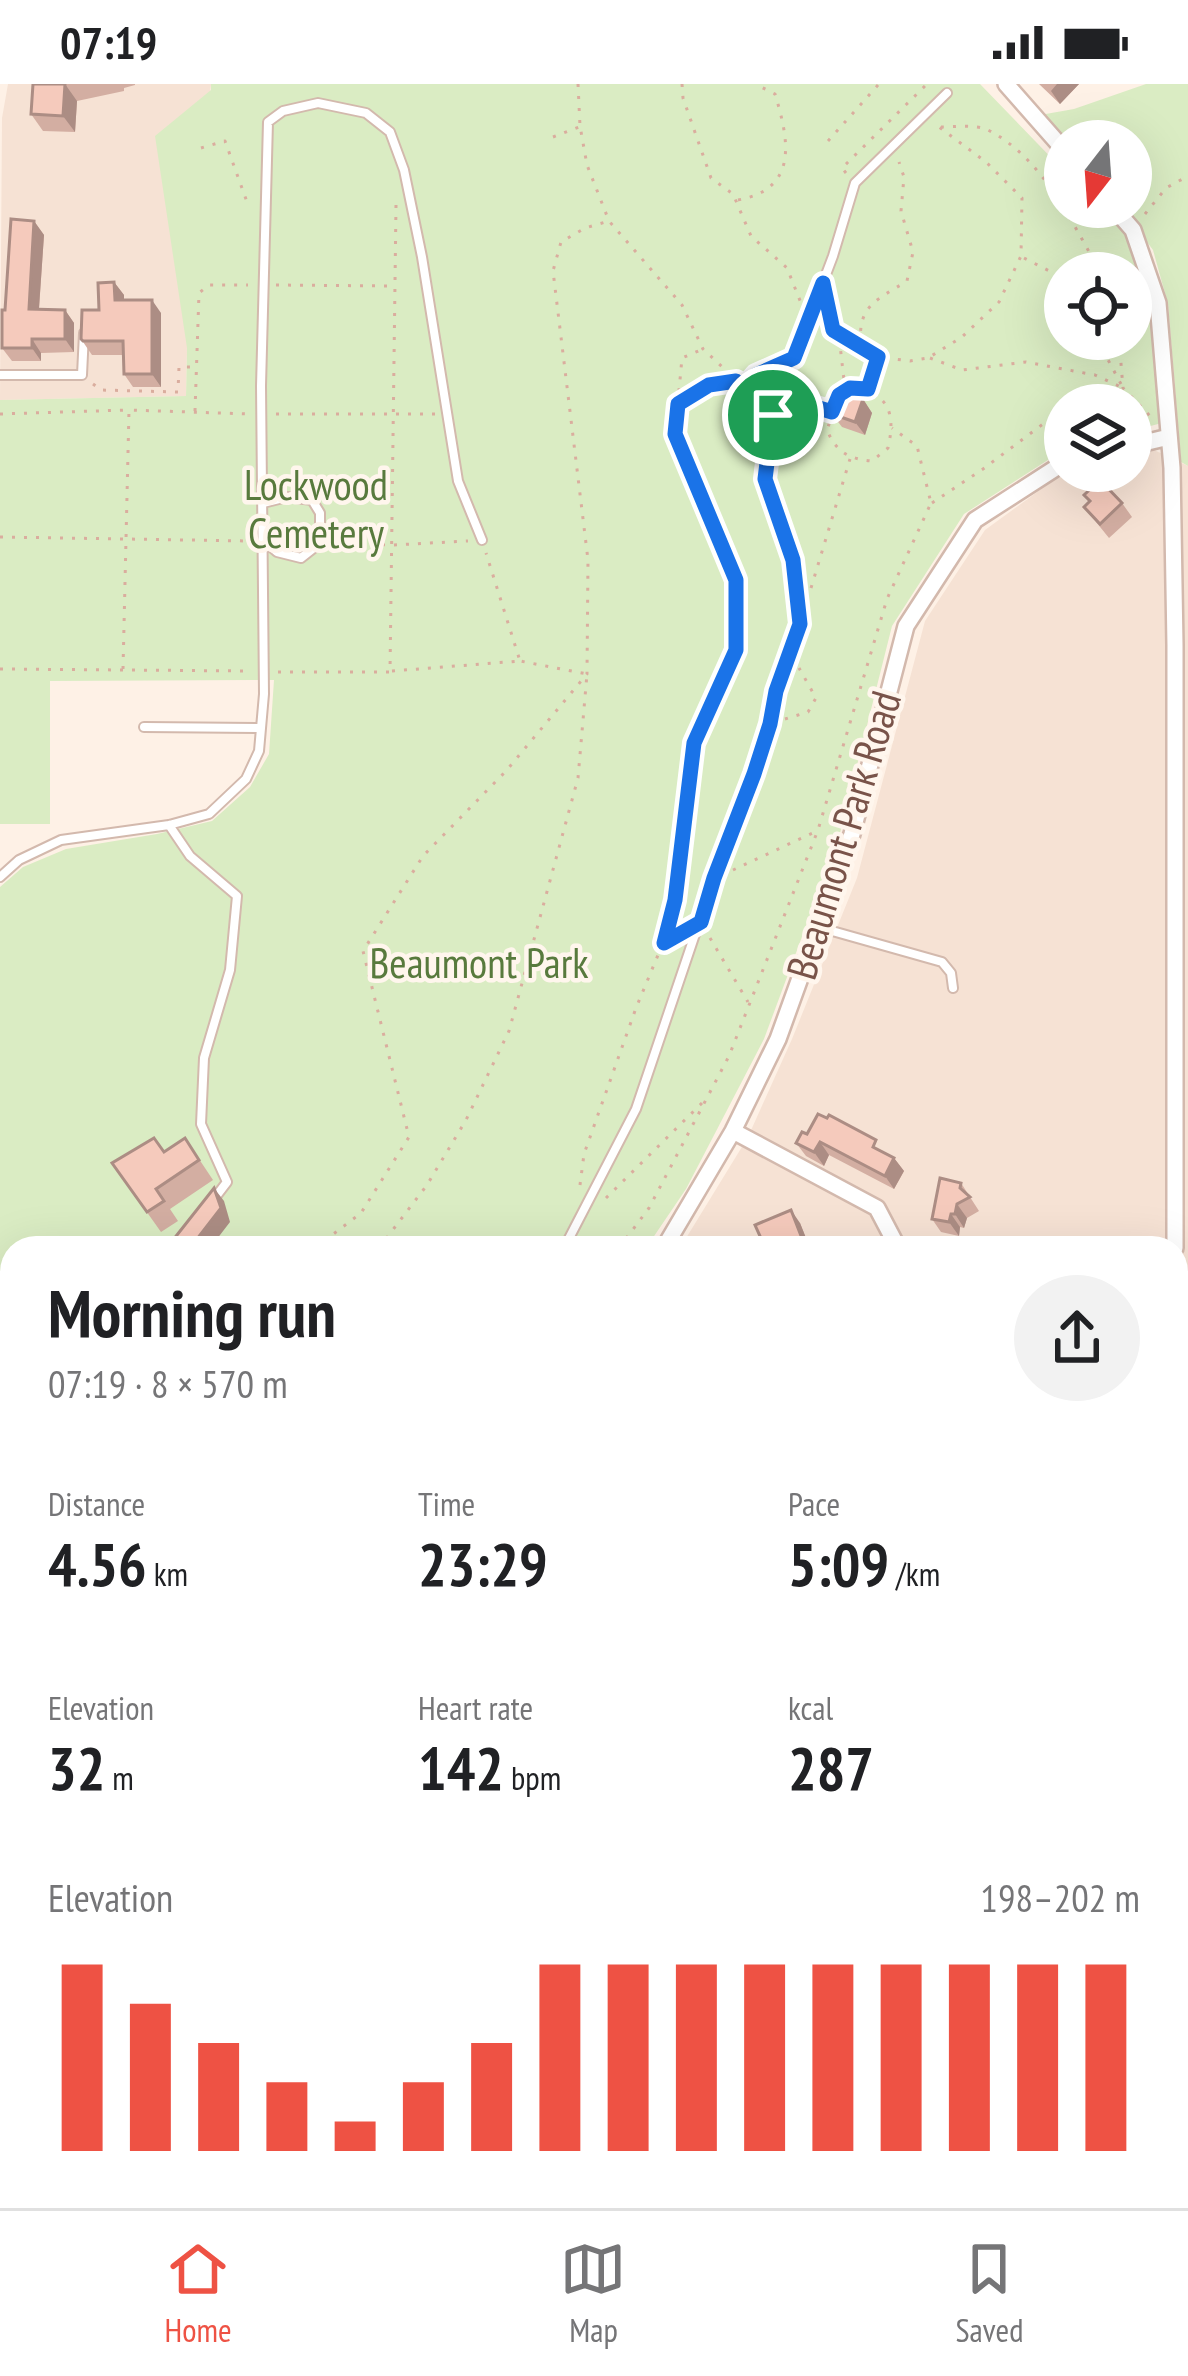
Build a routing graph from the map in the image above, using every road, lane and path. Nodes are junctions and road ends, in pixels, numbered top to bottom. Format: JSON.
{"nodes":[{"id":1,"x":578,"y":84,"type":"edge"},
{"id":2,"x":682,"y":84,"type":"edge"},
{"id":3,"x":755,"y":84,"type":"edge"},
{"id":4,"x":879,"y":84,"type":"edge"},
{"id":5,"x":927,"y":84,"type":"edge"},
{"id":6,"x":1010,"y":85,"type":"edge"},
{"id":7,"x":946,"y":93,"type":"dead end"},
{"id":8,"x":580,"y":126,"type":"junction"},
{"id":9,"x":1044,"y":126,"type":"edge"},
{"id":10,"x":553,"y":137,"type":"dead end"},
{"id":11,"x":829,"y":140,"type":"dead end"},
{"id":12,"x":894,"y":146,"type":"junction"},
{"id":13,"x":201,"y":148,"type":"dead end"},
{"id":14,"x":842,"y":168,"type":"dead end"},
{"id":15,"x":1188,"y":176,"type":"edge"},
{"id":16,"x":736,"y":200,"type":"junction"},
{"id":17,"x":265,"y":210,"type":"junction"},
{"id":18,"x":609,"y":221,"type":"junction"},
{"id":19,"x":1133,"y":230,"type":"joint"},
{"id":20,"x":1089,"y":252,"type":"edge"},
{"id":21,"x":1021,"y":256,"type":"junction"},
{"id":22,"x":1044,"y":269,"type":"edge"},
{"id":23,"x":823,"y":283,"type":"junction"},
{"id":24,"x":262,"y":285,"type":"junction"},
{"id":25,"x":394,"y":286,"type":"dead end"},
{"id":26,"x":808,"y":321,"type":"junction"},
{"id":27,"x":84,"y":324,"type":"edge"},
{"id":28,"x":844,"y":337,"type":"junction"},
{"id":29,"x":862,"y":346,"type":"junction"},
{"id":30,"x":703,"y":349,"type":"junction"},
{"id":31,"x":878,"y":357,"type":"junction"},
{"id":32,"x":794,"y":358,"type":"junction"},
{"id":33,"x":928,"y":358,"type":"junction"},
{"id":34,"x":198,"y":367,"type":"junction"},
{"id":35,"x":0,"y":375,"type":"edge"},
{"id":36,"x":82,"y":375,"type":"junction"},
{"id":37,"x":736,"y":381,"type":"junction"},
{"id":38,"x":1114,"y":384,"type":"edge"},
{"id":39,"x":868,"y":389,"type":"junction"},
{"id":40,"x":743,"y":390,"type":"junction"},
{"id":41,"x":845,"y":391,"type":"junction"},
{"id":42,"x":780,"y":396,"type":"junction"},
{"id":43,"x":678,"y":404,"type":"junction"},
{"id":44,"x":129,"y":410,"type":"junction"},
{"id":45,"x":195,"y":412,"type":"junction"},
{"id":46,"x":832,"y":412,"type":"junction"},
{"id":47,"x":448,"y":413,"type":"junction"},
{"id":48,"x":0,"y":414,"type":"edge"},
{"id":49,"x":261,"y":414,"type":"junction"},
{"id":50,"x":773,"y":415,"type":"junction"},
{"id":51,"x":1152,"y":419,"type":"edge"},
{"id":52,"x":1044,"y":424,"type":"edge"},
{"id":53,"x":892,"y":428,"type":"junction"},
{"id":54,"x":1169,"y":437,"type":"junction"},
{"id":55,"x":1152,"y":441,"type":"edge"},
{"id":56,"x":850,"y":459,"type":"junction"},
{"id":57,"x":1044,"y":476,"type":"edge"},
{"id":58,"x":263,"y":503,"type":"junction"},
{"id":59,"x":931,"y":503,"type":"junction"},
{"id":60,"x":0,"y":537,"type":"edge"},
{"id":61,"x":126,"y":539,"type":"junction"},
{"id":62,"x":482,"y":540,"type":"junction"},
{"id":63,"x":264,"y":542,"type":"junction"},
{"id":64,"x":320,"y":543,"type":"junction"},
{"id":65,"x":800,"y":624,"type":"junction"},
{"id":66,"x":1182,"y":644,"type":"edge"},
{"id":67,"x":790,"y":658,"type":"junction"},
{"id":68,"x":520,"y":661,"type":"junction"},
{"id":69,"x":123,"y":669,"type":"dead end"},
{"id":70,"x":390,"y":672,"type":"dead end"},
{"id":71,"x":587,"y":674,"type":"junction"},
{"id":72,"x":770,"y":724,"type":"junction"},
{"id":73,"x":144,"y":727,"type":"dead end"},
{"id":74,"x":261,"y":728,"type":"junction"},
{"id":75,"x":169,"y":825,"type":"junction"},
{"id":76,"x":818,"y":830,"type":"junction"},
{"id":77,"x":0,"y":877,"type":"edge"},
{"id":78,"x":714,"y":878,"type":"junction"},
{"id":79,"x":701,"y":922,"type":"junction"},
{"id":80,"x":818,"y":927,"type":"junction"},
{"id":81,"x":664,"y":943,"type":"junction"},
{"id":82,"x":953,"y":988,"type":"dead end"},
{"id":83,"x":749,"y":1005,"type":"junction"},
{"id":84,"x":706,"y":1099,"type":"junction"},
{"id":85,"x":733,"y":1130,"type":"junction"},
{"id":86,"x":579,"y":1191,"type":"dead end"},
{"id":87,"x":608,"y":1196,"type":"dead end"},
{"id":88,"x":202,"y":1215,"type":"edge"},
{"id":89,"x":331,"y":1236,"type":"edge"},
{"id":90,"x":388,"y":1236,"type":"edge"},
{"id":91,"x":570,"y":1236,"type":"edge"},
{"id":92,"x":628,"y":1236,"type":"edge"},
{"id":93,"x":671,"y":1236,"type":"edge"},
{"id":94,"x":892,"y":1236,"type":"edge"},
{"id":95,"x":1175,"y":1236,"type":"edge"}],
"edges":[{"from":1,"to":8,"type":"path"},
{"from":2,"to":16,"type":"path"},
{"from":3,"to":16,"type":"path"},
{"from":4,"to":11,"type":"path"},
{"from":5,"to":14,"type":"path"},
{"from":6,"to":9,"type":"street"},
{"from":7,"to":12,"type":"lane"},
{"from":8,"to":10,"type":"path"},
{"from":8,"to":18,"type":"path"},
{"from":12,"to":23,"type":"lane"},
{"from":12,"to":29,"type":"path"},
{"from":13,"to":17,"type":"path"},
{"from":15,"to":19,"type":"path"},
{"from":16,"to":26,"type":"path"},
{"from":17,"to":24,"type":"lane"},
{"from":17,"to":47,"type":"lane"},
{"from":18,"to":30,"type":"path"},
{"from":18,"to":71,"type":"path"},
{"from":19,"to":54,"type":"street"},
{"from":20,"to":21,"type":"path"},
{"from":21,"to":22,"type":"path"},
{"from":21,"to":33,"type":"path"},
{"from":23,"to":26,"type":"lane"},
{"from":23,"to":28,"type":"path"},
{"from":24,"to":25,"type":"path"},
{"from":24,"to":34,"type":"path"},
{"from":24,"to":49,"type":"lane"},
{"from":26,"to":32,"type":"lane"},
{"from":27,"to":36,"type":"lane"},
{"from":28,"to":29,"type":"path"},
{"from":28,"to":41,"type":"path"},
{"from":29,"to":31,"type":"path"},
{"from":30,"to":37,"type":"path"},
{"from":30,"to":43,"type":"path"},
{"from":31,"to":33,"type":"path"},
{"from":31,"to":39,"type":"path"},
{"from":32,"to":40,"type":"path"},
{"from":32,"to":42,"type":"lane"},
{"from":33,"to":38,"type":"path"},
{"from":34,"to":36,"type":"path"},
{"from":34,"to":45,"type":"path"},
{"from":35,"to":36,"type":"lane"},
{"from":37,"to":40,"type":"path"},
{"from":37,"to":43,"type":"path"},
{"from":39,"to":41,"type":"path"},
{"from":39,"to":53,"type":"path"},
{"from":40,"to":50,"type":"path"},
{"from":41,"to":46,"type":"path"},
{"from":42,"to":46,"type":"path"},
{"from":42,"to":50,"type":"lane"},
{"from":43,"to":81,"type":"path"},
{"from":44,"to":45,"type":"path"},
{"from":44,"to":48,"type":"path"},
{"from":44,"to":61,"type":"path"},
{"from":45,"to":49,"type":"path"},
{"from":46,"to":56,"type":"path"},
{"from":47,"to":49,"type":"path"},
{"from":47,"to":62,"type":"lane"},
{"from":49,"to":58,"type":"lane"},
{"from":50,"to":65,"type":"lane"},
{"from":51,"to":54,"type":"path"},
{"from":52,"to":59,"type":"path"},
{"from":53,"to":56,"type":"path"},
{"from":53,"to":59,"type":"path"},
{"from":54,"to":55,"type":"street"},
{"from":54,"to":66,"type":"street"},
{"from":56,"to":65,"type":"path"},
{"from":57,"to":80,"type":"street","name":"Beaumont Park Road"},
{"from":58,"to":63,"type":"lane"},
{"from":58,"to":64,"type":"lane"},
{"from":59,"to":76,"type":"path"},
{"from":60,"to":61,"type":"path"},
{"from":61,"to":63,"type":"path"},
{"from":61,"to":69,"type":"path"},
{"from":62,"to":64,"type":"path"},
{"from":62,"to":68,"type":"path"},
{"from":63,"to":64,"type":"lane"},
{"from":63,"to":74,"type":"lane"},
{"from":65,"to":67,"type":"lane"},
{"from":66,"to":95,"type":"street"},
{"from":67,"to":72,"type":"lane"},
{"from":67,"to":72,"type":"path"},
{"from":68,"to":70,"type":"path"},
{"from":68,"to":71,"type":"path"},
{"from":71,"to":89,"type":"path"},
{"from":71,"to":90,"type":"path"},
{"from":72,"to":78,"type":"lane"},
{"from":73,"to":74,"type":"lane"},
{"from":74,"to":75,"type":"lane"},
{"from":75,"to":77,"type":"lane"},
{"from":75,"to":88,"type":"lane"},
{"from":76,"to":78,"type":"path"},
{"from":76,"to":83,"type":"path"},
{"from":78,"to":79,"type":"lane"},
{"from":79,"to":81,"type":"path"},
{"from":79,"to":83,"type":"path"},
{"from":79,"to":91,"type":"lane"},
{"from":80,"to":82,"type":"lane"},
{"from":80,"to":85,"type":"street","name":"Beaumont Park Road"},
{"from":81,"to":86,"type":"path"},
{"from":83,"to":84,"type":"path"},
{"from":84,"to":87,"type":"path"},
{"from":84,"to":92,"type":"path"},
{"from":85,"to":93,"type":"street","name":"Beaumont Park Road"},
{"from":85,"to":94,"type":"street"}]}
